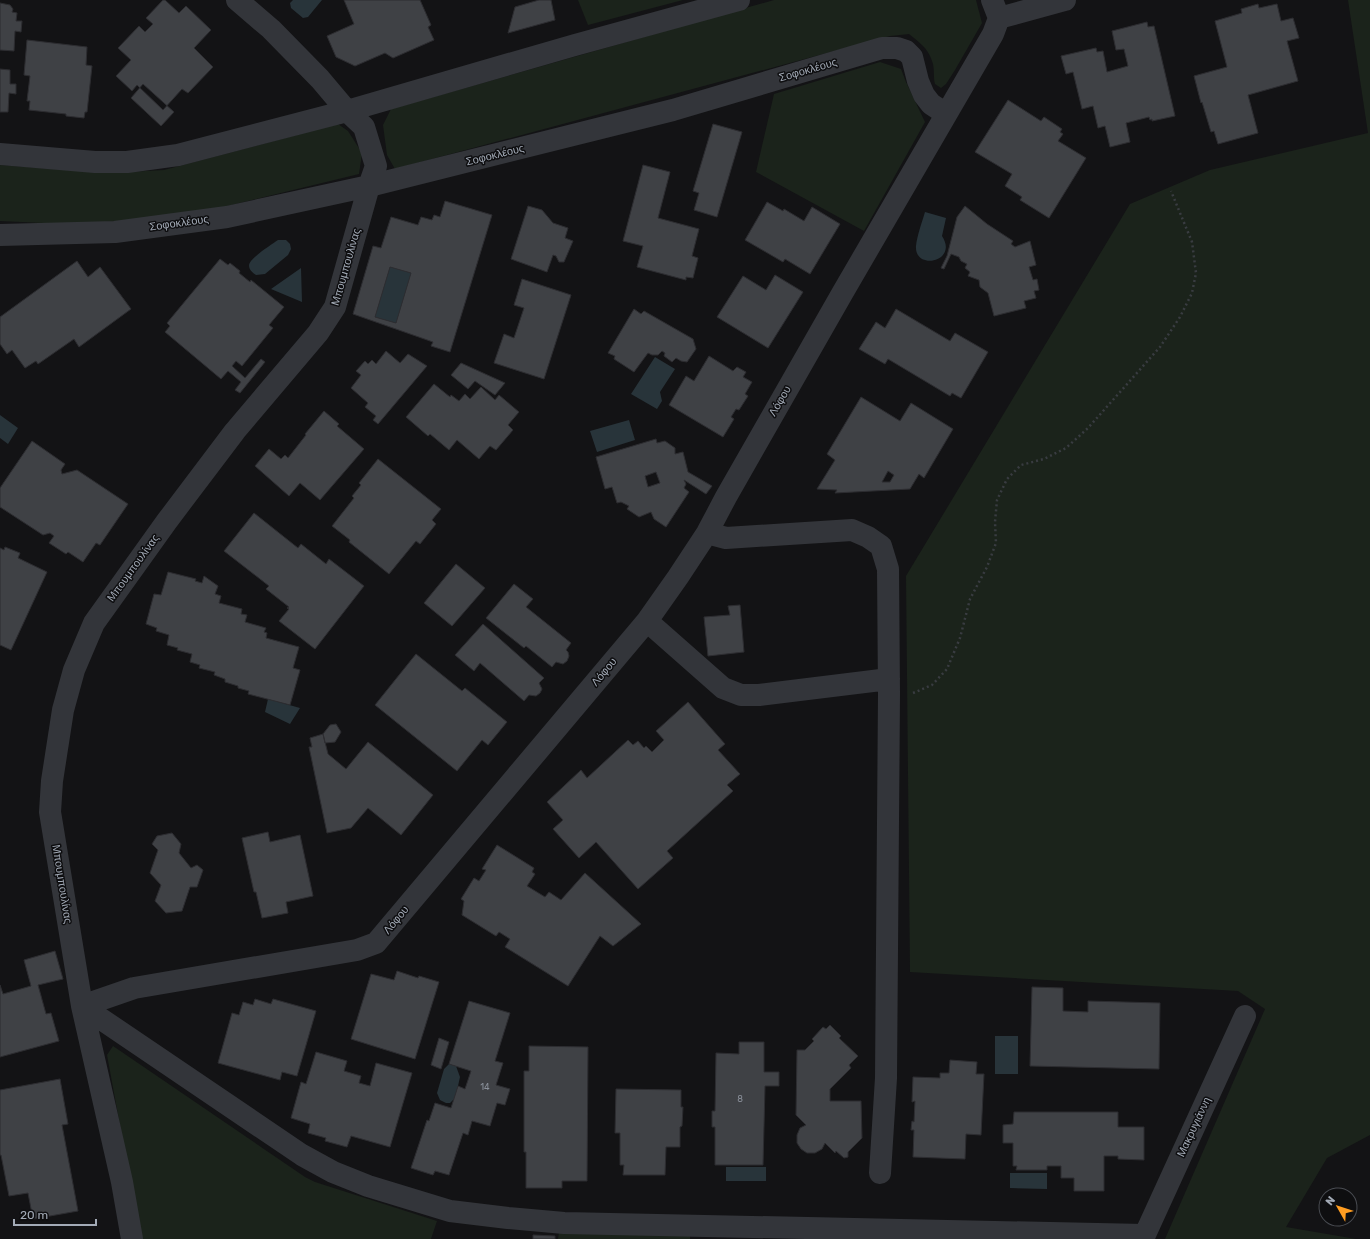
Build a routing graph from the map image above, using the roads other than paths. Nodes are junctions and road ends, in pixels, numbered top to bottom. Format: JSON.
{"nodes":[{"id":1,"x":237,"y":0,"type":"edge"},
{"id":2,"x":739,"y":0,"type":"edge"},
{"id":3,"x":1066,"y":0,"type":"edge"},
{"id":4,"x":996,"y":9,"type":"edge"},
{"id":5,"x":347,"y":111,"type":"junction"},
{"id":6,"x":946,"y":114,"type":"junction"},
{"id":7,"x":0,"y":154,"type":"edge"},
{"id":8,"x":369,"y":186,"type":"junction"},
{"id":9,"x":0,"y":235,"type":"edge"},
{"id":10,"x":707,"y":533,"type":"junction"},
{"id":11,"x":647,"y":621,"type":"junction"},
{"id":12,"x":889,"y":687,"type":"junction"},
{"id":13,"x":82,"y":1006,"type":"junction"},
{"id":14,"x":1245,"y":1016,"type":"dead end"},
{"id":15,"x":880,"y":1173,"type":"dead end"},
{"id":16,"x":1144,"y":1237,"type":"edge"},
{"id":17,"x":132,"y":1239,"type":"edge"}],
"edges":[{"from":1,"to":5,"type":"street","name":"Μπουμπουλίνας"},
{"from":2,"to":5,"type":"street"},
{"from":3,"to":4,"type":"street"},
{"from":4,"to":6,"type":"street","name":"Λόφου"},
{"from":5,"to":7,"type":"street"},
{"from":5,"to":8,"type":"street","name":"Μπουμπουλίνας"},
{"from":6,"to":8,"type":"street","name":"Σοφοκλέους"},
{"from":6,"to":10,"type":"street","name":"Λόφου"},
{"from":8,"to":9,"type":"street","name":"Σοφοκλέους"},
{"from":8,"to":13,"type":"street","name":"Μπουμπουλίνας"},
{"from":10,"to":11,"type":"street","name":"Λόφου"},
{"from":10,"to":12,"type":"street"},
{"from":11,"to":12,"type":"street"},
{"from":11,"to":13,"type":"street","name":"Λόφου"},
{"from":12,"to":15,"type":"street"},
{"from":13,"to":16,"type":"street"},
{"from":13,"to":17,"type":"street","name":"Μπουμπουλίνας"},
{"from":14,"to":16,"type":"street","name":"Μακρυγιάννη"}]}
